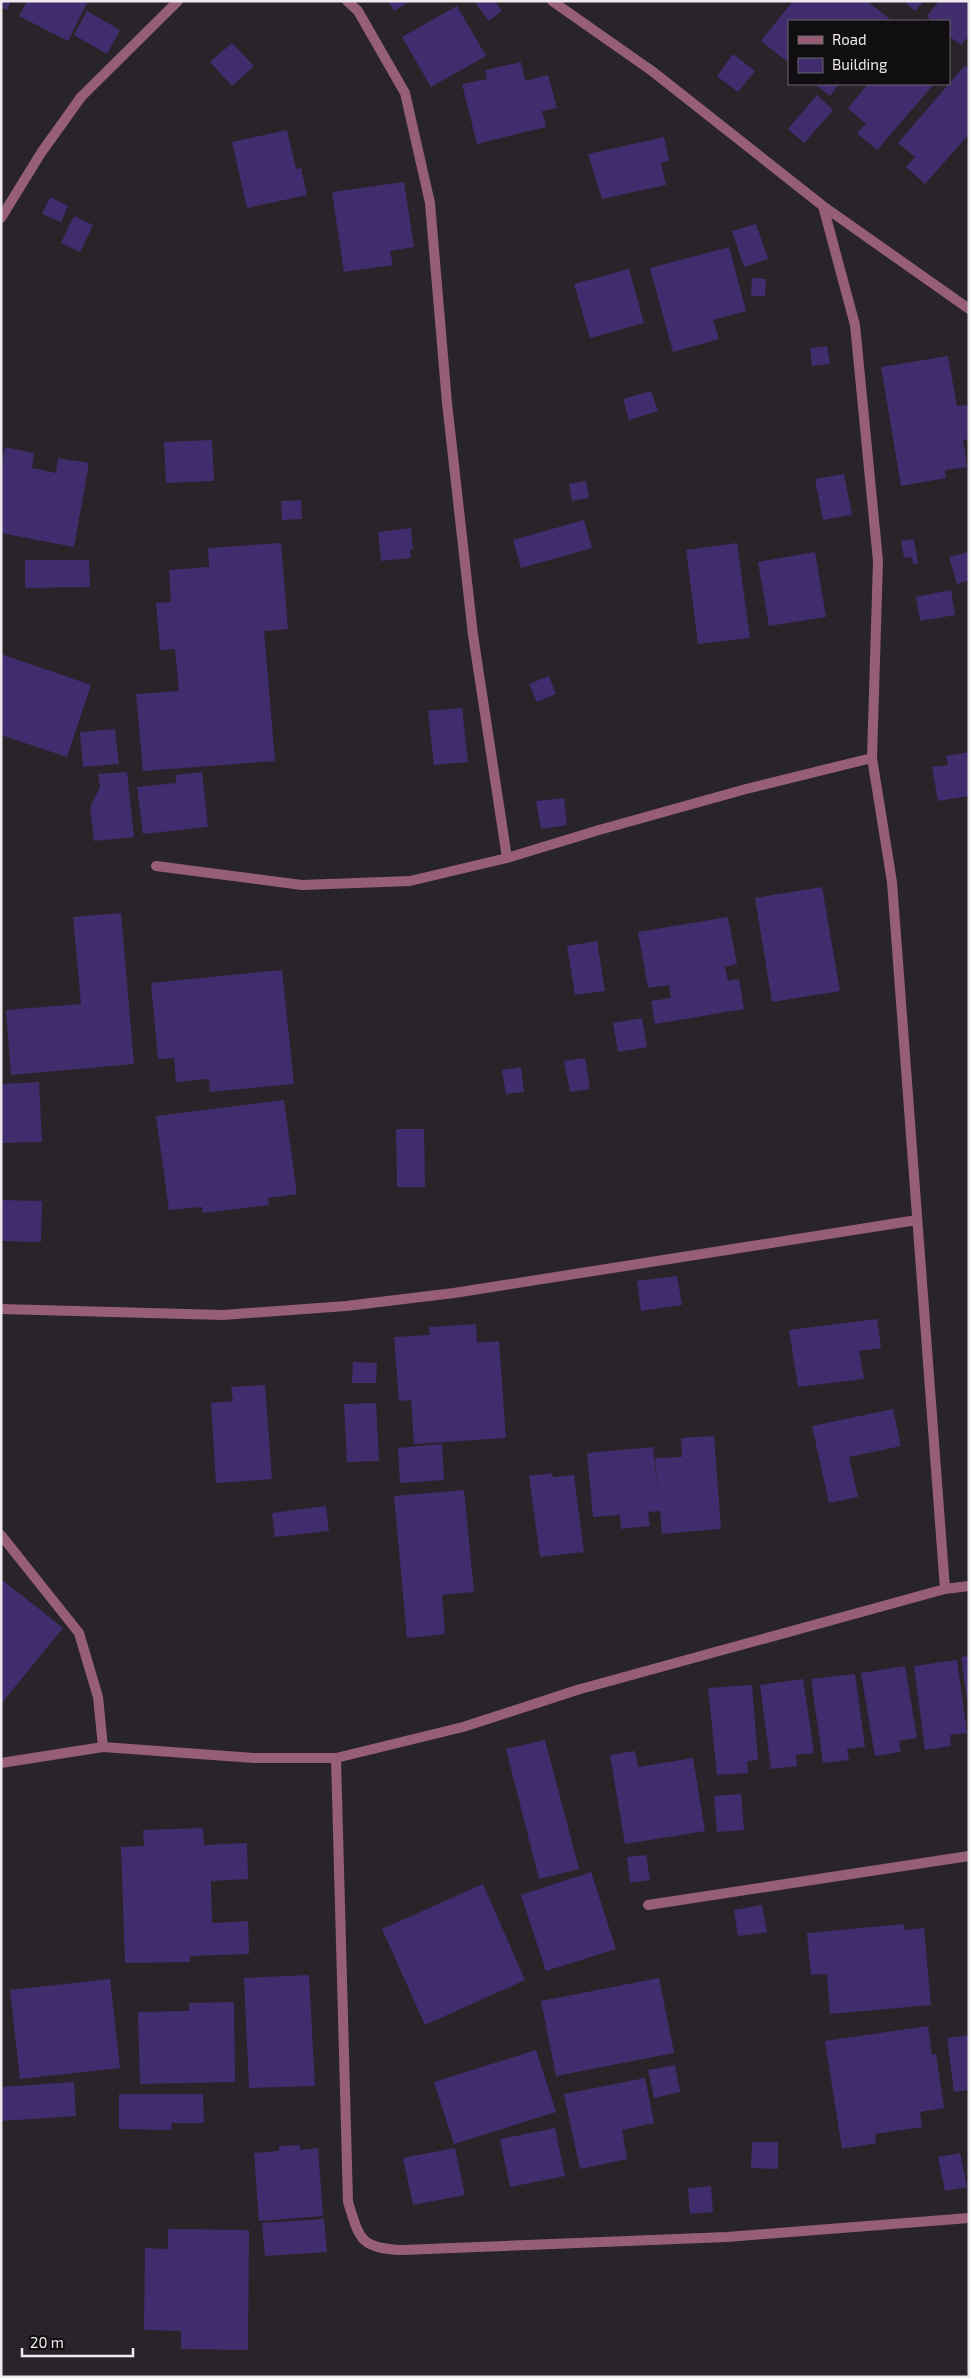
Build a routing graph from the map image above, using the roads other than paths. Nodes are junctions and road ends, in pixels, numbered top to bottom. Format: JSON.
{"nodes":[{"id":1,"x":178,"y":1,"type":"edge"},
{"id":2,"x":347,"y":1,"type":"edge"},
{"id":3,"x":552,"y":1,"type":"edge"},
{"id":4,"x":823,"y":206,"type":"junction"},
{"id":5,"x":2,"y":217,"type":"edge"},
{"id":6,"x":969,"y":309,"type":"edge"},
{"id":7,"x":872,"y":758,"type":"junction"},
{"id":8,"x":508,"y":858,"type":"junction"},
{"id":9,"x":156,"y":866,"type":"dead end"},
{"id":10,"x":917,"y":1220,"type":"junction"},
{"id":11,"x":1,"y":1309,"type":"edge"},
{"id":12,"x":1,"y":1535,"type":"edge"},
{"id":13,"x":969,"y":1586,"type":"edge"},
{"id":14,"x":945,"y":1589,"type":"junction"},
{"id":15,"x":103,"y":1747,"type":"junction"},
{"id":16,"x":336,"y":1758,"type":"junction"},
{"id":17,"x":1,"y":1763,"type":"edge"},
{"id":18,"x":969,"y":1856,"type":"edge"},
{"id":19,"x":648,"y":1905,"type":"dead end"},
{"id":20,"x":969,"y":2218,"type":"edge"}],
"edges":[{"from":1,"to":5,"type":"street"},
{"from":2,"to":8,"type":"street"},
{"from":3,"to":4,"type":"street"},
{"from":4,"to":6,"type":"street"},
{"from":4,"to":7,"type":"street"},
{"from":7,"to":8,"type":"street"},
{"from":7,"to":10,"type":"street"},
{"from":8,"to":9,"type":"street"},
{"from":10,"to":11,"type":"street"},
{"from":10,"to":14,"type":"street"},
{"from":12,"to":15,"type":"street"},
{"from":13,"to":14,"type":"street"},
{"from":14,"to":16,"type":"street"},
{"from":15,"to":16,"type":"street"},
{"from":15,"to":17,"type":"street"},
{"from":16,"to":20,"type":"street"},
{"from":18,"to":19,"type":"street"}]}
